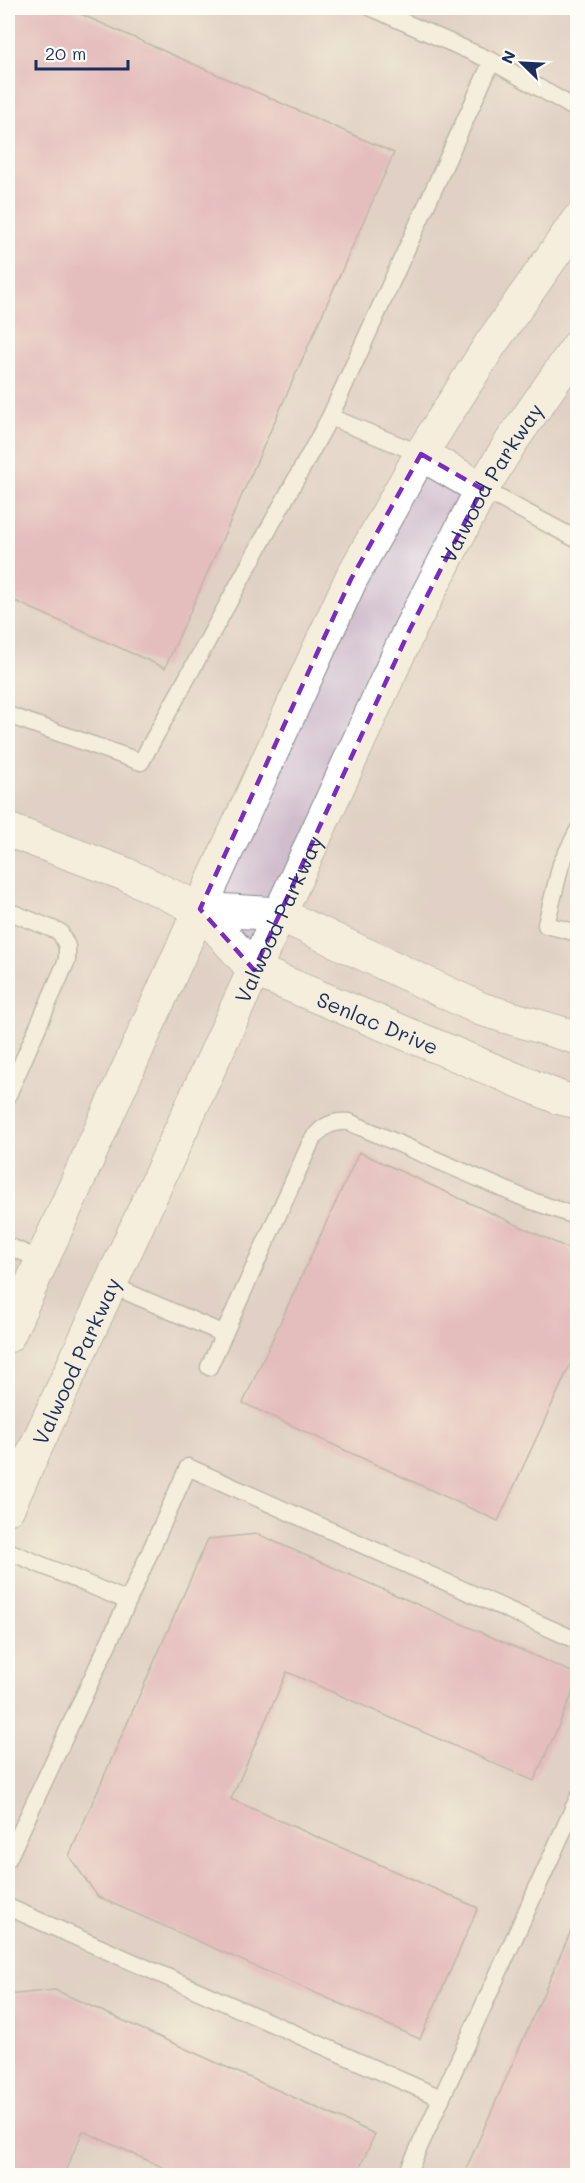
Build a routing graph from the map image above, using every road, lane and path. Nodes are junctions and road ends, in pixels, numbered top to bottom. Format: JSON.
{"nodes":[{"id":1,"x":372,"y":8,"type":"edge"},
{"id":2,"x":492,"y":62,"type":"junction"},
{"id":3,"x":578,"y":110,"type":"edge"},
{"id":4,"x":578,"y":220,"type":"edge"},
{"id":5,"x":578,"y":346,"type":"edge"},
{"id":6,"x":330,"y":417,"type":"junction"},
{"id":7,"x":421,"y":454,"type":"junction"},
{"id":8,"x":482,"y":489,"type":"junction"},
{"id":9,"x":578,"y":540,"type":"edge"},
{"id":10,"x":8,"y":715,"type":"edge"},
{"id":11,"x":8,"y":830,"type":"edge"},
{"id":12,"x":578,"y":830,"type":"edge"},
{"id":13,"x":200,"y":909,"type":"junction"},
{"id":14,"x":8,"y":911,"type":"edge"},
{"id":15,"x":279,"y":914,"type":"junction"},
{"id":16,"x":578,"y":933,"type":"edge"},
{"id":17,"x":254,"y":970,"type":"junction"},
{"id":18,"x":578,"y":1038,"type":"edge"},
{"id":19,"x":8,"y":1095,"type":"edge"},
{"id":20,"x":578,"y":1102,"type":"edge"},
{"id":21,"x":578,"y":1217,"type":"edge"},
{"id":22,"x":8,"y":1246,"type":"edge"},
{"id":23,"x":42,"y":1261,"type":"junction"},
{"id":24,"x":111,"y":1285,"type":"junction"},
{"id":25,"x":224,"y":1334,"type":"junction"},
{"id":26,"x":8,"y":1336,"type":"edge"},
{"id":27,"x":209,"y":1367,"type":"dead end"},
{"id":28,"x":8,"y":1508,"type":"edge"},
{"id":29,"x":8,"y":1551,"type":"edge"},
{"id":30,"x":128,"y":1601,"type":"junction"},
{"id":31,"x":578,"y":1641,"type":"edge"},
{"id":32,"x":578,"y":1798,"type":"edge"},
{"id":33,"x":8,"y":1859,"type":"edge"},
{"id":34,"x":8,"y":1907,"type":"edge"},
{"id":35,"x":441,"y":2098,"type":"junction"},
{"id":36,"x":406,"y":2175,"type":"edge"}],
"edges":[{"from":1,"to":2,"type":"lane"},
{"from":2,"to":3,"type":"lane"},
{"from":2,"to":6,"type":"lane"},
{"from":4,"to":7,"type":"main road"},
{"from":5,"to":8,"type":"main road","name":"Valwood Parkway"},
{"from":6,"to":7,"type":"lane"},
{"from":6,"to":10,"type":"lane"},
{"from":7,"to":8,"type":"main road"},
{"from":7,"to":13,"type":"main road"},
{"from":8,"to":9,"type":"lane"},
{"from":8,"to":15,"type":"main road","name":"Valwood Parkway"},
{"from":11,"to":13,"type":"main road","name":"Senlac Drive"},
{"from":12,"to":16,"type":"lane"},
{"from":13,"to":15,"type":"main road","name":"Senlac Drive"},
{"from":13,"to":17,"type":"main road","name":"Senlac Drive"},
{"from":13,"to":23,"type":"main road"},
{"from":14,"to":19,"type":"lane"},
{"from":15,"to":17,"type":"main road","name":"Valwood Parkway"},
{"from":15,"to":18,"type":"main road","name":"Senlac Drive"},
{"from":17,"to":20,"type":"main road","name":"Senlac Drive"},
{"from":17,"to":24,"type":"main road","name":"Valwood Parkway"},
{"from":21,"to":25,"type":"lane"},
{"from":22,"to":23,"type":"lane"},
{"from":23,"to":26,"type":"main road"},
{"from":24,"to":25,"type":"lane"},
{"from":24,"to":28,"type":"main road","name":"Valwood Parkway"},
{"from":25,"to":27,"type":"lane"},
{"from":29,"to":30,"type":"lane"},
{"from":30,"to":31,"type":"lane"},
{"from":30,"to":33,"type":"lane"},
{"from":32,"to":35,"type":"lane"},
{"from":34,"to":35,"type":"lane"},
{"from":35,"to":36,"type":"lane"}]}
